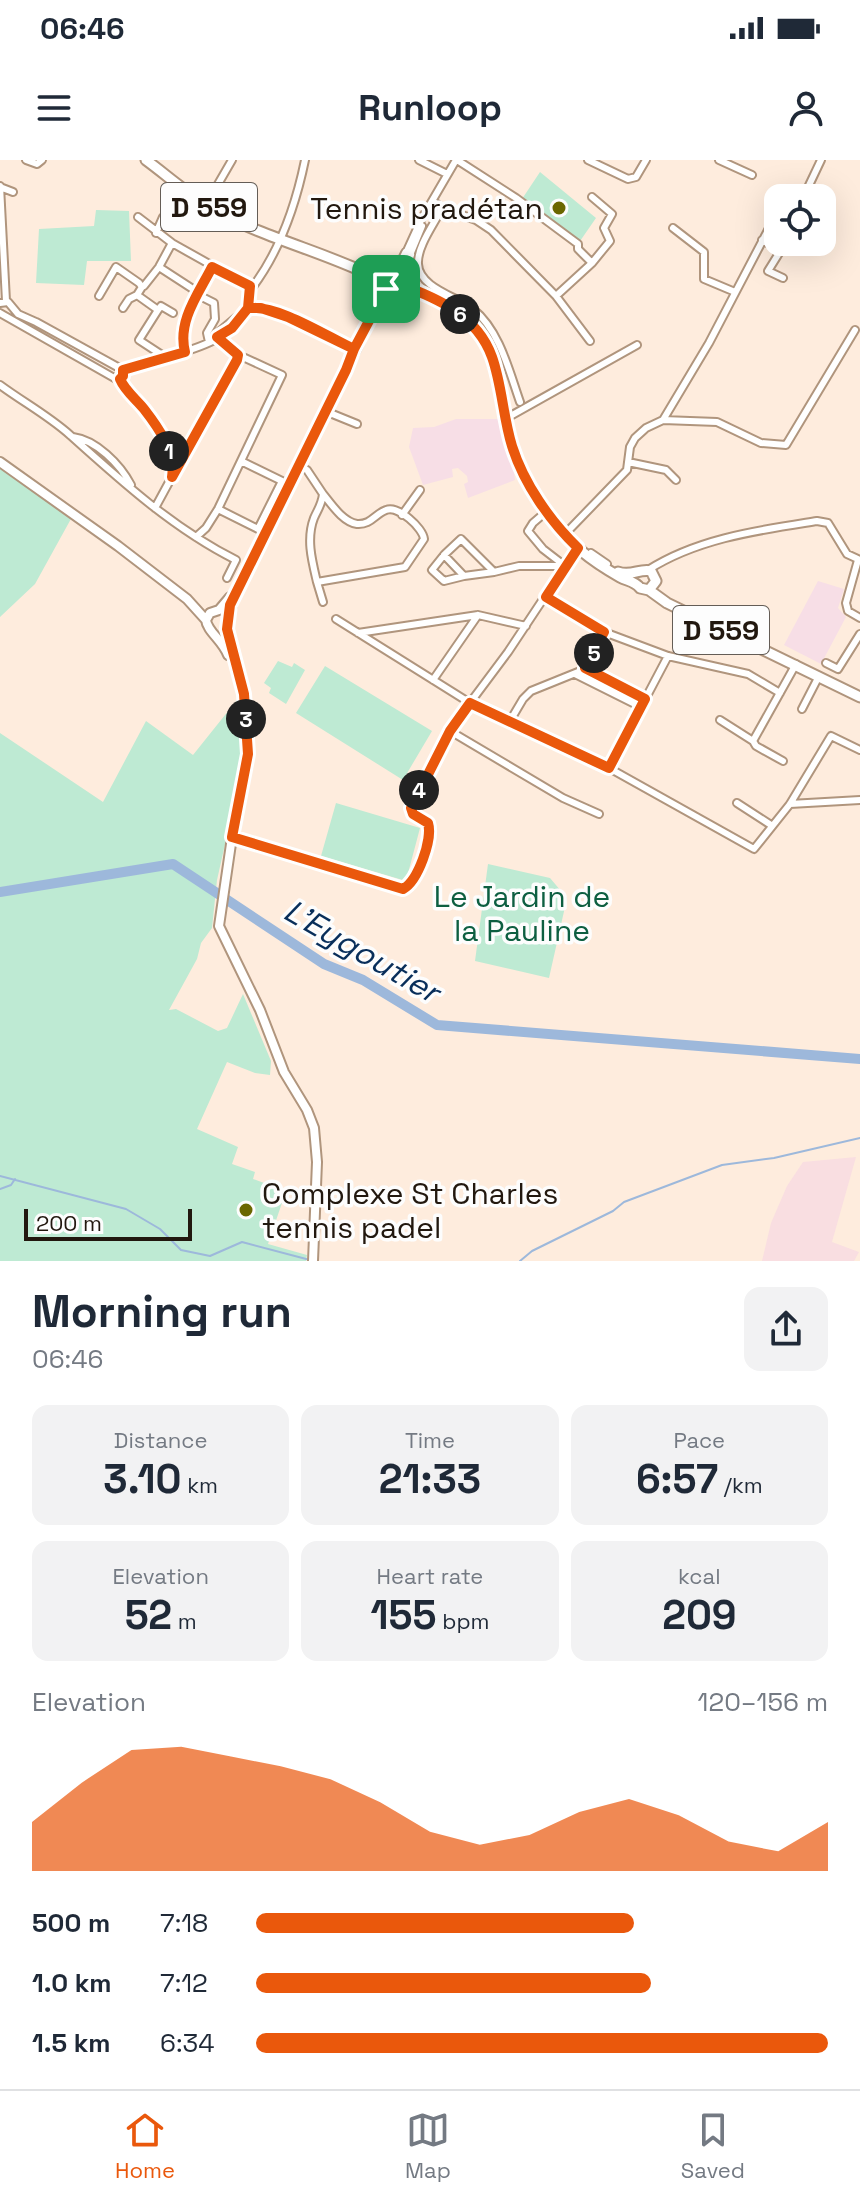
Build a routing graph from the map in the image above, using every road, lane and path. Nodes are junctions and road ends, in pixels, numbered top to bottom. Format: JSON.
{"nodes":[{"id":1,"x":26,"y":160,"type":"edge"},
{"id":2,"x":147,"y":160,"type":"edge"},
{"id":3,"x":232,"y":160,"type":"edge"},
{"id":4,"x":305,"y":160,"type":"edge"},
{"id":5,"x":419,"y":160,"type":"edge"},
{"id":6,"x":456,"y":160,"type":"edge"},
{"id":7,"x":588,"y":160,"type":"edge"},
{"id":8,"x":646,"y":160,"type":"edge"},
{"id":9,"x":719,"y":160,"type":"edge"},
{"id":10,"x":821,"y":160,"type":"edge"},
{"id":11,"x":39,"y":162,"type":"edge"},
{"id":12,"x":447,"y":174,"type":"junction"},
{"id":13,"x":752,"y":175,"type":"dead end"},
{"id":14,"x":810,"y":184,"type":"edge"},
{"id":15,"x":0,"y":186,"type":"edge"},
{"id":16,"x":2,"y":197,"type":"edge"},
{"id":17,"x":592,"y":197,"type":"dead end"},
{"id":18,"x":433,"y":201,"type":"junction"},
{"id":19,"x":206,"y":205,"type":"junction"},
{"id":20,"x":442,"y":208,"type":"junction"},
{"id":21,"x":170,"y":212,"type":"dead end"},
{"id":22,"x":138,"y":217,"type":"dead end"},
{"id":23,"x":673,"y":228,"type":"dead end"},
{"id":24,"x":156,"y":233,"type":"junction"},
{"id":25,"x":764,"y":236,"type":"edge"},
{"id":26,"x":280,"y":238,"type":"junction"},
{"id":27,"x":762,"y":240,"type":"junction"},
{"id":28,"x":172,"y":243,"type":"junction"},
{"id":29,"x":578,"y":249,"type":"junction"},
{"id":30,"x":408,"y":254,"type":"joint"},
{"id":31,"x":600,"y":254,"type":"junction"},
{"id":32,"x":592,"y":263,"type":"junction"},
{"id":33,"x":159,"y":267,"type":"junction"},
{"id":34,"x":212,"y":267,"type":"junction"},
{"id":35,"x":783,"y":278,"type":"dead end"},
{"id":36,"x":397,"y":280,"type":"junction"},
{"id":37,"x":385,"y":285,"type":"junction"},
{"id":38,"x":143,"y":287,"type":"junction"},
{"id":39,"x":252,"y":288,"type":"junction"},
{"id":40,"x":735,"y":292,"type":"junction"},
{"id":41,"x":198,"y":294,"type":"junction"},
{"id":42,"x":137,"y":295,"type":"junction"},
{"id":43,"x":99,"y":296,"type":"dead end"},
{"id":44,"x":556,"y":296,"type":"junction"},
{"id":45,"x":3,"y":302,"type":"edge"},
{"id":46,"x":12,"y":308,"type":"junction"},
{"id":47,"x":123,"y":308,"type":"dead end"},
{"id":48,"x":248,"y":308,"type":"junction"},
{"id":49,"x":158,"y":310,"type":"junction"},
{"id":50,"x":173,"y":313,"type":"dead end"},
{"id":51,"x":3,"y":314,"type":"edge"},
{"id":52,"x":855,"y":330,"type":"dead end"},
{"id":53,"x":217,"y":337,"type":"junction"},
{"id":54,"x":590,"y":341,"type":"dead end"},
{"id":55,"x":209,"y":342,"type":"junction"},
{"id":56,"x":637,"y":345,"type":"dead end"},
{"id":57,"x":151,"y":348,"type":"junction"},
{"id":58,"x":354,"y":349,"type":"junction"},
{"id":59,"x":185,"y":352,"type":"junction"},
{"id":60,"x":238,"y":355,"type":"junction"},
{"id":61,"x":165,"y":357,"type":"junction"},
{"id":62,"x":141,"y":364,"type":"junction"},
{"id":63,"x":119,"y":369,"type":"junction"},
{"id":64,"x":112,"y":376,"type":"junction"},
{"id":65,"x":120,"y":379,"type":"junction"},
{"id":66,"x":0,"y":385,"type":"edge"},
{"id":67,"x":520,"y":402,"type":"dead end"},
{"id":68,"x":325,"y":411,"type":"junction"},
{"id":69,"x":505,"y":419,"type":"junction"},
{"id":70,"x":663,"y":420,"type":"junction"},
{"id":71,"x":357,"y":424,"type":"dead end"},
{"id":72,"x":241,"y":461,"type":"junction"},
{"id":73,"x":0,"y":462,"type":"edge"},
{"id":74,"x":628,"y":462,"type":"junction"},
{"id":75,"x":298,"y":466,"type":"junction"},
{"id":76,"x":172,"y":477,"type":"junction"},
{"id":77,"x":676,"y":480,"type":"dead end"},
{"id":78,"x":531,"y":486,"type":"junction"},
{"id":79,"x":420,"y":490,"type":"dead end"},
{"id":80,"x":323,"y":494,"type":"junction"},
{"id":81,"x":155,"y":508,"type":"junction"},
{"id":82,"x":218,"y":509,"type":"junction"},
{"id":83,"x":547,"y":511,"type":"junction"},
{"id":84,"x":402,"y":515,"type":"junction"},
{"id":85,"x":568,"y":531,"type":"junction"},
{"id":86,"x":196,"y":537,"type":"junction"},
{"id":87,"x":578,"y":548,"type":"junction"},
{"id":88,"x":444,"y":555,"type":"junction"},
{"id":89,"x":859,"y":560,"type":"edge"},
{"id":90,"x":607,"y":564,"type":"junction"},
{"id":91,"x":565,"y":566,"type":"junction"},
{"id":92,"x":494,"y":572,"type":"junction"},
{"id":93,"x":464,"y":576,"type":"junction"},
{"id":94,"x":227,"y":578,"type":"dead end"},
{"id":95,"x":650,"y":578,"type":"junction"},
{"id":96,"x":317,"y":582,"type":"junction"},
{"id":97,"x":234,"y":594,"type":"junction"},
{"id":98,"x":546,"y":597,"type":"junction"},
{"id":99,"x":187,"y":599,"type":"junction"},
{"id":100,"x":323,"y":602,"type":"dead end"},
{"id":101,"x":216,"y":611,"type":"junction"},
{"id":102,"x":478,"y":615,"type":"junction"},
{"id":103,"x":228,"y":616,"type":"junction"},
{"id":104,"x":860,"y":618,"type":"edge"},
{"id":105,"x":336,"y":619,"type":"dead end"},
{"id":106,"x":206,"y":620,"type":"junction"},
{"id":107,"x":526,"y":626,"type":"junction"},
{"id":108,"x":227,"y":629,"type":"junction"},
{"id":109,"x":604,"y":632,"type":"junction"},
{"id":110,"x":358,"y":633,"type":"junction"},
{"id":111,"x":215,"y":634,"type":"junction"},
{"id":112,"x":860,"y":634,"type":"edge"},
{"id":113,"x":668,"y":656,"type":"junction"},
{"id":114,"x":826,"y":663,"type":"dead end"},
{"id":115,"x":796,"y":664,"type":"junction"},
{"id":116,"x":585,"y":668,"type":"junction"},
{"id":117,"x":575,"y":674,"type":"junction"},
{"id":118,"x":819,"y":676,"type":"junction"},
{"id":119,"x":433,"y":680,"type":"junction"},
{"id":120,"x":243,"y":690,"type":"junction"},
{"id":121,"x":780,"y":693,"type":"junction"},
{"id":122,"x":860,"y":697,"type":"edge"},
{"id":123,"x":645,"y":699,"type":"junction"},
{"id":124,"x":470,"y":703,"type":"junction"},
{"id":125,"x":641,"y":707,"type":"junction"},
{"id":126,"x":802,"y":709,"type":"dead end"},
{"id":127,"x":720,"y":720,"type":"dead end"},
{"id":128,"x":510,"y":721,"type":"junction"},
{"id":129,"x":450,"y":731,"type":"junction"},
{"id":130,"x":753,"y":741,"type":"junction"},
{"id":131,"x":860,"y":750,"type":"edge"},
{"id":132,"x":783,"y":761,"type":"dead end"},
{"id":133,"x":609,"y":768,"type":"junction"},
{"id":134,"x":860,"y":800,"type":"edge"},
{"id":135,"x":737,"y":803,"type":"dead end"},
{"id":136,"x":790,"y":804,"type":"junction"},
{"id":137,"x":599,"y":814,"type":"dead end"},
{"id":138,"x":771,"y":825,"type":"junction"},
{"id":139,"x":232,"y":837,"type":"junction"},
{"id":140,"x":313,"y":1258,"type":"edge"}],
"edges":[{"from":1,"to":11,"type":"street"},
{"from":2,"to":19,"type":"main road","number":"D 559"},
{"from":3,"to":19,"type":"street"},
{"from":4,"to":26,"type":"street"},
{"from":5,"to":12,"type":"street"},
{"from":6,"to":12,"type":"street"},
{"from":6,"to":29,"type":"street"},
{"from":7,"to":8,"type":"street"},
{"from":9,"to":13,"type":"street"},
{"from":10,"to":14,"type":"street"},
{"from":12,"to":18,"type":"street"},
{"from":15,"to":16,"type":"street"},
{"from":15,"to":16,"type":"street"},
{"from":16,"to":45,"type":"street"},
{"from":17,"to":31,"type":"street"},
{"from":18,"to":20,"type":"street"},
{"from":18,"to":30,"type":"street"},
{"from":19,"to":26,"type":"main road","number":"D 559"},
{"from":20,"to":44,"type":"street"},
{"from":20,"to":67,"type":"street"},
{"from":21,"to":24,"type":"street"},
{"from":22,"to":24,"type":"street"},
{"from":23,"to":40,"type":"street"},
{"from":24,"to":28,"type":"street"},
{"from":25,"to":27,"type":"street"},
{"from":26,"to":37,"type":"main road","number":"D 559"},
{"from":26,"to":39,"type":"street"},
{"from":27,"to":35,"type":"street"},
{"from":27,"to":40,"type":"street"},
{"from":28,"to":33,"type":"street"},
{"from":28,"to":34,"type":"street"},
{"from":29,"to":31,"type":"street"},
{"from":29,"to":32,"type":"street"},
{"from":30,"to":36,"type":"street"},
{"from":31,"to":32,"type":"street"},
{"from":32,"to":44,"type":"street"},
{"from":33,"to":38,"type":"street"},
{"from":33,"to":41,"type":"street"},
{"from":34,"to":39,"type":"street"},
{"from":34,"to":41,"type":"street"},
{"from":36,"to":37,"type":"main road"},
{"from":36,"to":69,"type":"main road","number":"D 559"},
{"from":37,"to":58,"type":"street"},
{"from":38,"to":42,"type":"street"},
{"from":38,"to":43,"type":"street"},
{"from":39,"to":48,"type":"street"},
{"from":40,"to":70,"type":"street"},
{"from":41,"to":55,"type":"street"},
{"from":41,"to":59,"type":"street"},
{"from":42,"to":47,"type":"street"},
{"from":42,"to":49,"type":"street"},
{"from":44,"to":54,"type":"street"},
{"from":45,"to":46,"type":"street"},
{"from":46,"to":51,"type":"street"},
{"from":46,"to":63,"type":"street"},
{"from":48,"to":53,"type":"street"},
{"from":48,"to":58,"type":"street"},
{"from":49,"to":50,"type":"street"},
{"from":49,"to":57,"type":"street"},
{"from":51,"to":64,"type":"street"},
{"from":52,"to":70,"type":"street"},
{"from":53,"to":55,"type":"street"},
{"from":53,"to":60,"type":"street"},
{"from":55,"to":59,"type":"street"},
{"from":56,"to":69,"type":"street"},
{"from":57,"to":61,"type":"street"},
{"from":57,"to":62,"type":"street"},
{"from":58,"to":68,"type":"street"},
{"from":59,"to":61,"type":"street"},
{"from":60,"to":72,"type":"street"},
{"from":60,"to":76,"type":"street"},
{"from":61,"to":62,"type":"street"},
{"from":62,"to":63,"type":"street"},
{"from":63,"to":64,"type":"street"},
{"from":63,"to":65,"type":"street"},
{"from":64,"to":65,"type":"street"},
{"from":65,"to":76,"type":"street"},
{"from":66,"to":81,"type":"street"},
{"from":68,"to":71,"type":"street"},
{"from":68,"to":75,"type":"street"},
{"from":69,"to":78,"type":"main road","number":"D 559"},
{"from":70,"to":74,"type":"street"},
{"from":72,"to":82,"type":"street"},
{"from":72,"to":82,"type":"street"},
{"from":73,"to":99,"type":"street"},
{"from":74,"to":77,"type":"street"},
{"from":74,"to":85,"type":"street"},
{"from":75,"to":80,"type":"street"},
{"from":75,"to":97,"type":"street"},
{"from":76,"to":81,"type":"street"},
{"from":78,"to":83,"type":"main road","number":"D 559"},
{"from":78,"to":85,"type":"main road","number":"D 559"},
{"from":79,"to":84,"type":"street"},
{"from":80,"to":84,"type":"street"},
{"from":80,"to":96,"type":"street"},
{"from":81,"to":86,"type":"street"},
{"from":82,"to":86,"type":"street"},
{"from":83,"to":87,"type":"main road","number":"D 559"},
{"from":83,"to":91,"type":"street"},
{"from":84,"to":96,"type":"street"},
{"from":85,"to":90,"type":"main road","number":"D 559"},
{"from":86,"to":94,"type":"street"},
{"from":87,"to":90,"type":"street"},
{"from":87,"to":91,"type":"street"},
{"from":87,"to":95,"type":"main road","number":"D 559"},
{"from":88,"to":92,"type":"street"},
{"from":88,"to":93,"type":"street"},
{"from":88,"to":93,"type":"street"},
{"from":89,"to":95,"type":"street"},
{"from":89,"to":104,"type":"street"},
{"from":90,"to":95,"type":"main road","number":"D 559"},
{"from":91,"to":92,"type":"street"},
{"from":91,"to":98,"type":"street"},
{"from":92,"to":93,"type":"street"},
{"from":95,"to":115,"type":"main road","number":"D 559"},
{"from":96,"to":100,"type":"street"},
{"from":97,"to":101,"type":"street"},
{"from":97,"to":103,"type":"street"},
{"from":98,"to":107,"type":"street"},
{"from":98,"to":109,"type":"street"},
{"from":99,"to":101,"type":"street"},
{"from":99,"to":106,"type":"street"},
{"from":101,"to":103,"type":"street"},
{"from":101,"to":106,"type":"street"},
{"from":102,"to":107,"type":"street"},
{"from":102,"to":110,"type":"street"},
{"from":102,"to":119,"type":"street"},
{"from":103,"to":108,"type":"street"},
{"from":105,"to":110,"type":"street"},
{"from":106,"to":111,"type":"street"},
{"from":107,"to":124,"type":"street"},
{"from":108,"to":111,"type":"street"},
{"from":108,"to":120,"type":"street"},
{"from":109,"to":113,"type":"street"},
{"from":109,"to":116,"type":"street"},
{"from":110,"to":119,"type":"street"},
{"from":111,"to":120,"type":"street"},
{"from":112,"to":114,"type":"street"},
{"from":113,"to":121,"type":"street"},
{"from":113,"to":123,"type":"street"},
{"from":115,"to":118,"type":"main road","number":"D 559"},
{"from":115,"to":121,"type":"street"},
{"from":116,"to":117,"type":"street"},
{"from":116,"to":123,"type":"street"},
{"from":117,"to":125,"type":"street"},
{"from":117,"to":128,"type":"street"},
{"from":118,"to":122,"type":"main road","number":"D 559"},
{"from":118,"to":126,"type":"street"},
{"from":119,"to":124,"type":"street"},
{"from":120,"to":139,"type":"street"},
{"from":121,"to":130,"type":"street"},
{"from":123,"to":125,"type":"street"},
{"from":124,"to":128,"type":"street"},
{"from":124,"to":129,"type":"street"},
{"from":125,"to":133,"type":"street"},
{"from":127,"to":130,"type":"street"},
{"from":128,"to":133,"type":"street"},
{"from":129,"to":137,"type":"street"},
{"from":129,"to":139,"type":"street"},
{"from":130,"to":132,"type":"street"},
{"from":131,"to":136,"type":"street"},
{"from":133,"to":138,"type":"street"},
{"from":134,"to":136,"type":"street"},
{"from":135,"to":138,"type":"street"},
{"from":136,"to":138,"type":"street"},
{"from":139,"to":140,"type":"street"}]}
